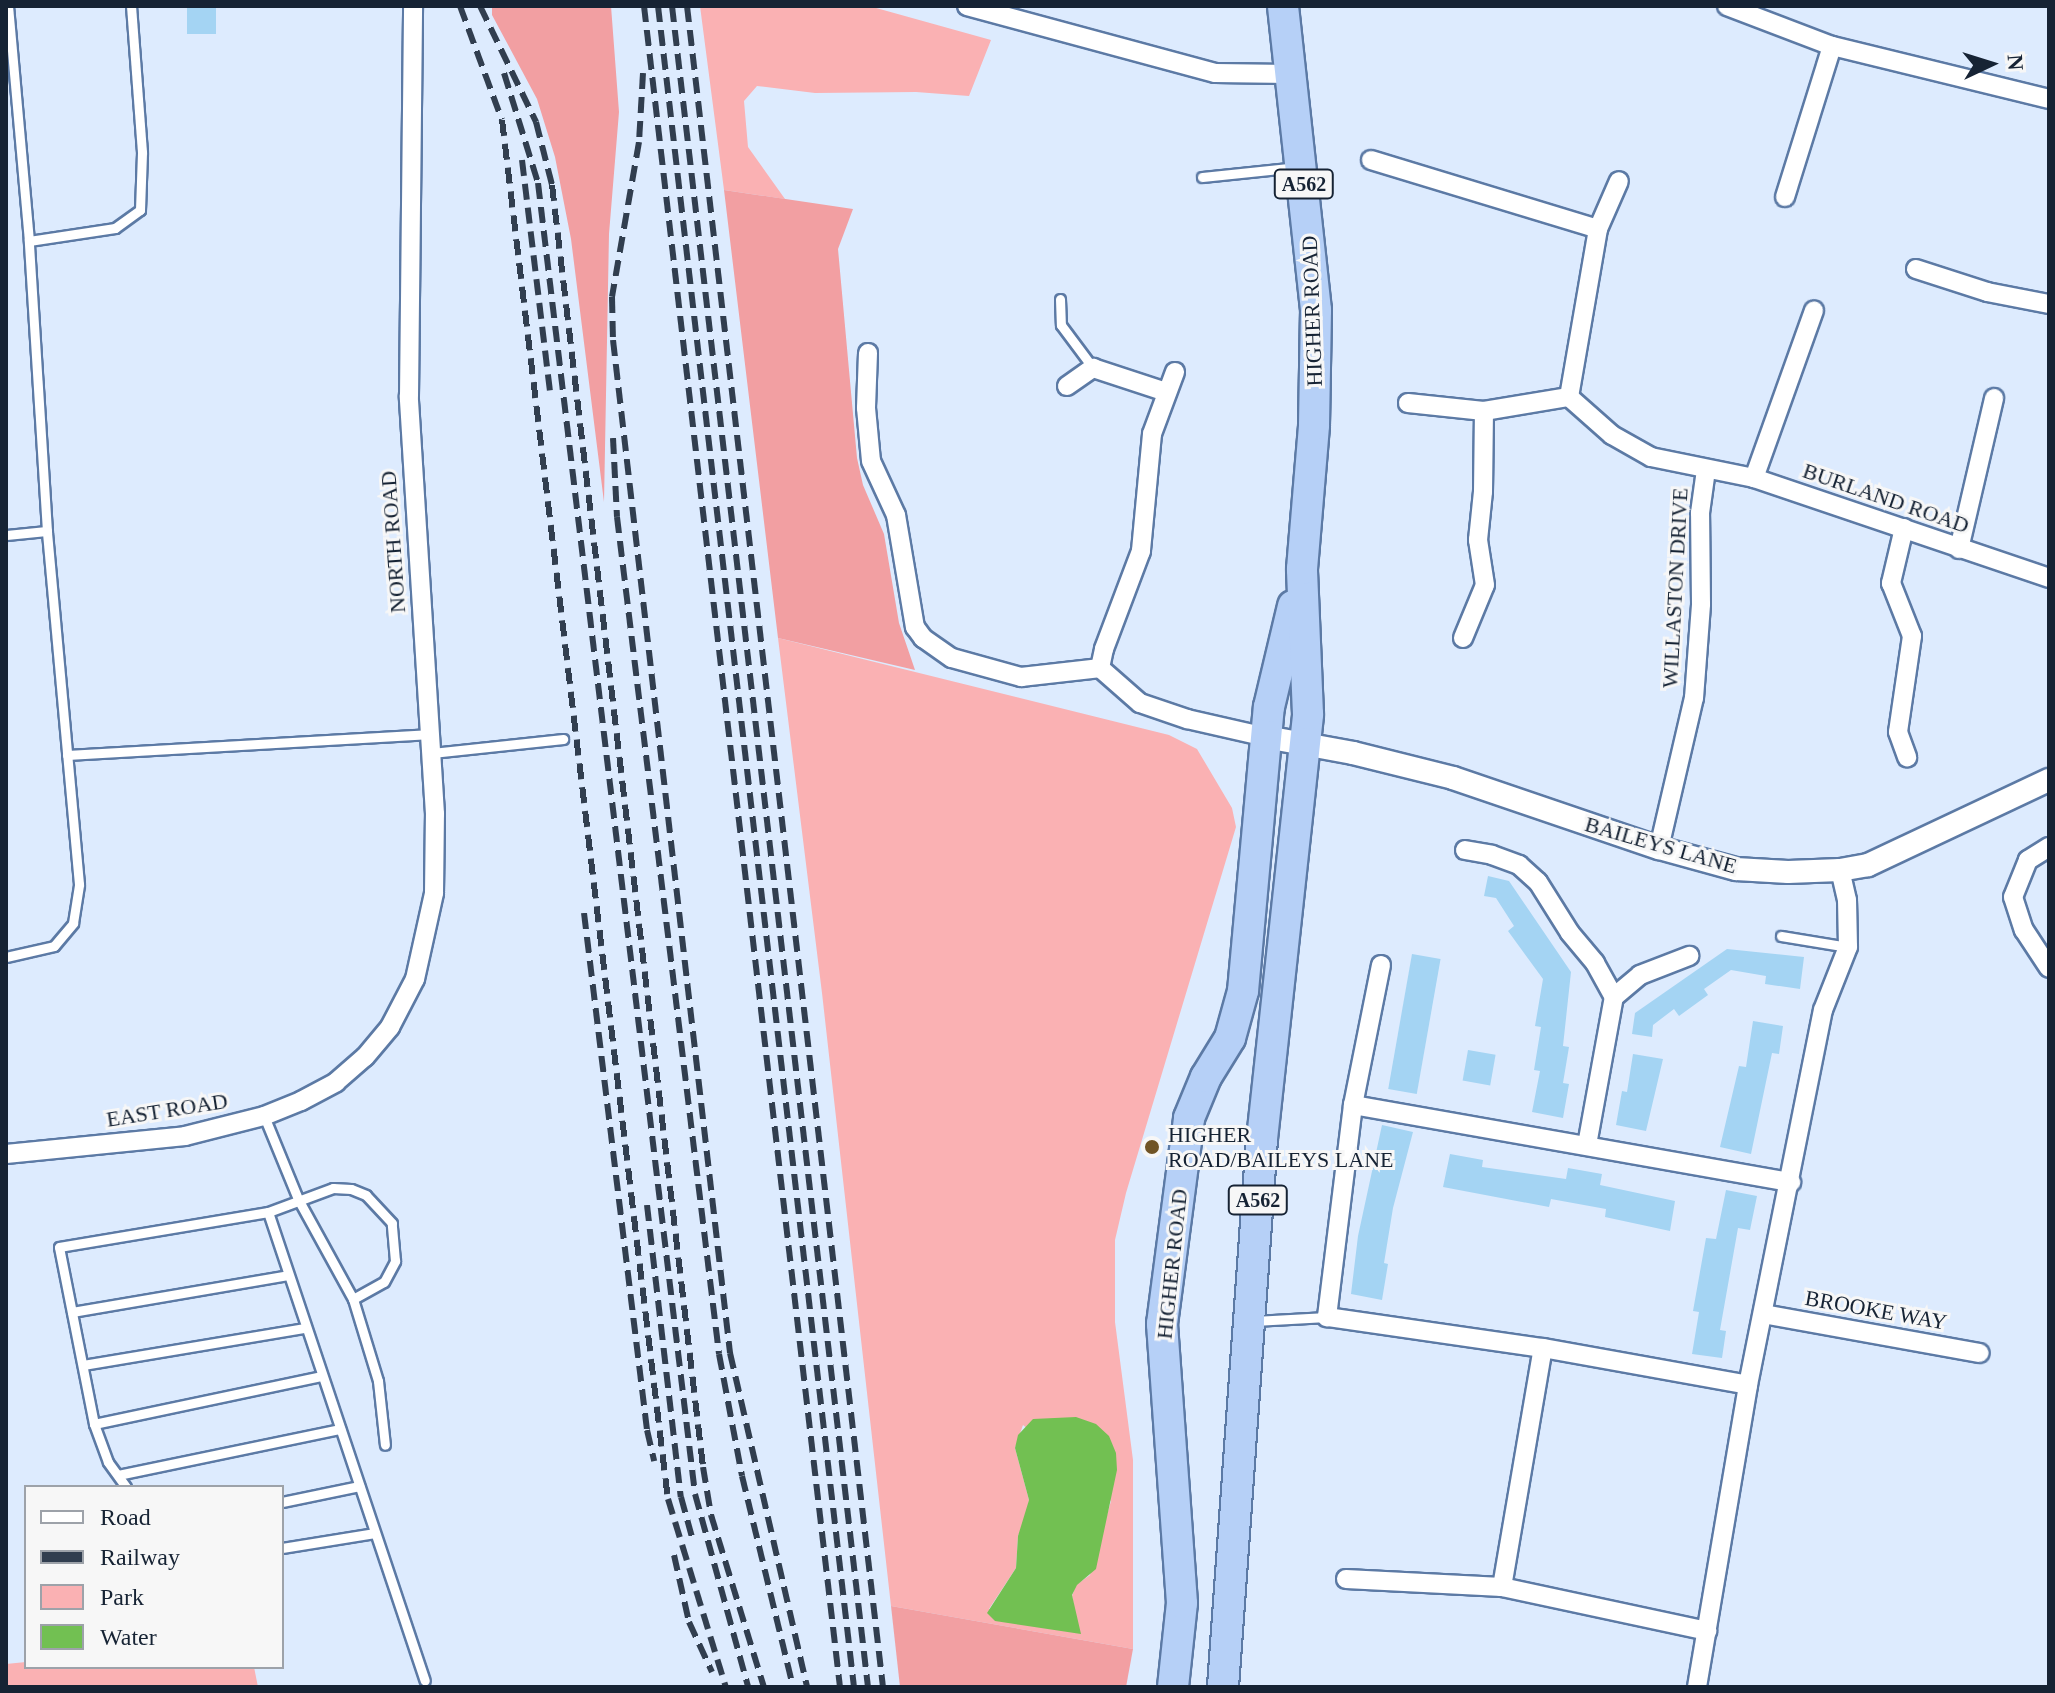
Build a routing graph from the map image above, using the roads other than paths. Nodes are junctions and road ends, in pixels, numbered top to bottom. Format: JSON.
{"nodes":[{"id":1,"x":8,"y":6,"type":"edge"},
{"id":2,"x":131,"y":6,"type":"edge"},
{"id":3,"x":413,"y":6,"type":"edge"},
{"id":4,"x":967,"y":6,"type":"edge"},
{"id":5,"x":1283,"y":6,"type":"edge"},
{"id":6,"x":1727,"y":6,"type":"edge"},
{"id":7,"x":1832,"y":46,"type":"junction"},
{"id":8,"x":1290,"y":74,"type":"junction"},
{"id":9,"x":2049,"y":99,"type":"edge"},
{"id":10,"x":11,"y":101,"type":"edge"},
{"id":11,"x":1371,"y":160,"type":"dead end"},
{"id":12,"x":1301,"y":166,"type":"junction"},
{"id":13,"x":1202,"y":177,"type":"dead end"},
{"id":14,"x":1619,"y":181,"type":"dead end"},
{"id":15,"x":1785,"y":197,"type":"dead end"},
{"id":16,"x":1598,"y":229,"type":"junction"},
{"id":17,"x":29,"y":241,"type":"junction"},
{"id":18,"x":1916,"y":269,"type":"dead end"},
{"id":19,"x":1060,"y":299,"type":"dead end"},
{"id":20,"x":2049,"y":304,"type":"edge"},
{"id":21,"x":1814,"y":310,"type":"dead end"},
{"id":22,"x":868,"y":353,"type":"dead end"},
{"id":23,"x":1093,"y":368,"type":"junction"},
{"id":24,"x":1175,"y":372,"type":"dead end"},
{"id":25,"x":1067,"y":386,"type":"dead end"},
{"id":26,"x":1166,"y":392,"type":"junction"},
{"id":27,"x":1569,"y":397,"type":"junction"},
{"id":28,"x":1994,"y":398,"type":"dead end"},
{"id":29,"x":1408,"y":403,"type":"dead end"},
{"id":30,"x":1484,"y":411,"type":"junction"},
{"id":31,"x":1706,"y":470,"type":"junction"},
{"id":32,"x":1754,"y":478,"type":"junction"},
{"id":33,"x":1904,"y":528,"type":"junction"},
{"id":34,"x":47,"y":531,"type":"junction"},
{"id":35,"x":6,"y":535,"type":"edge"},
{"id":36,"x":1959,"y":549,"type":"junction"},
{"id":37,"x":1302,"y":569,"type":"junction"},
{"id":38,"x":2049,"y":578,"type":"edge"},
{"id":39,"x":1463,"y":638,"type":"dead end"},
{"id":40,"x":1100,"y":668,"type":"junction"},
{"id":41,"x":1266,"y":737,"type":"junction"},
{"id":42,"x":563,"y":739,"type":"dead end"},
{"id":43,"x":431,"y":744,"type":"junction"},
{"id":44,"x":1306,"y":745,"type":"junction"},
{"id":45,"x":67,"y":755,"type":"junction"},
{"id":46,"x":1907,"y":757,"type":"dead end"},
{"id":47,"x":2049,"y":780,"type":"edge"},
{"id":48,"x":2049,"y":847,"type":"edge"},
{"id":49,"x":1659,"y":848,"type":"junction"},
{"id":50,"x":1465,"y":850,"type":"dead end"},
{"id":51,"x":1840,"y":870,"type":"junction"},
{"id":52,"x":1781,"y":936,"type":"dead end"},
{"id":53,"x":1848,"y":947,"type":"junction"},
{"id":54,"x":1689,"y":956,"type":"dead end"},
{"id":55,"x":6,"y":957,"type":"edge"},
{"id":56,"x":1381,"y":965,"type":"dead end"},
{"id":57,"x":2049,"y":968,"type":"edge"},
{"id":58,"x":1614,"y":997,"type":"junction"},
{"id":59,"x":365,"y":1057,"type":"joint"},
{"id":60,"x":1353,"y":1105,"type":"junction"},
{"id":61,"x":264,"y":1116,"type":"junction"},
{"id":62,"x":1587,"y":1145,"type":"junction"},
{"id":63,"x":6,"y":1154,"type":"edge"},
{"id":64,"x":1791,"y":1182,"type":"junction"},
{"id":65,"x":298,"y":1199,"type":"junction"},
{"id":66,"x":268,"y":1212,"type":"junction"},
{"id":67,"x":288,"y":1275,"type":"junction"},
{"id":68,"x":353,"y":1299,"type":"junction"},
{"id":69,"x":72,"y":1312,"type":"junction"},
{"id":70,"x":1763,"y":1314,"type":"junction"},
{"id":71,"x":1327,"y":1317,"type":"junction"},
{"id":72,"x":1251,"y":1321,"type":"junction"},
{"id":73,"x":305,"y":1328,"type":"junction"},
{"id":74,"x":1543,"y":1348,"type":"junction"},
{"id":75,"x":1980,"y":1353,"type":"dead end"},
{"id":76,"x":83,"y":1365,"type":"junction"},
{"id":77,"x":322,"y":1376,"type":"junction"},
{"id":78,"x":1748,"y":1385,"type":"junction"},
{"id":79,"x":94,"y":1424,"type":"junction"},
{"id":80,"x":340,"y":1429,"type":"junction"},
{"id":81,"x":385,"y":1445,"type":"dead end"},
{"id":82,"x":118,"y":1475,"type":"junction"},
{"id":83,"x":125,"y":1485,"type":"edge"},
{"id":84,"x":359,"y":1486,"type":"junction"},
{"id":85,"x":284,"y":1502,"type":"edge"},
{"id":86,"x":375,"y":1533,"type":"junction"},
{"id":87,"x":284,"y":1548,"type":"edge"},
{"id":88,"x":1346,"y":1579,"type":"dead end"},
{"id":89,"x":1502,"y":1587,"type":"junction"},
{"id":90,"x":1707,"y":1631,"type":"junction"},
{"id":91,"x":425,"y":1680,"type":"dead end"},
{"id":92,"x":1173,"y":1687,"type":"edge"},
{"id":93,"x":1223,"y":1687,"type":"edge"},
{"id":94,"x":1697,"y":1687,"type":"edge"}],
"edges":[{"from":1,"to":10,"type":"lane"},
{"from":2,"to":17,"type":"lane"},
{"from":3,"to":43,"type":"street","name":"NORTH ROAD"},
{"from":4,"to":8,"type":"street"},
{"from":5,"to":8,"type":"highway","name":"HIGHER ROAD","number":"A562"},
{"from":6,"to":7,"type":"street"},
{"from":7,"to":9,"type":"street"},
{"from":7,"to":15,"type":"street"},
{"from":8,"to":12,"type":"highway","name":"HIGHER ROAD","number":"A562"},
{"from":10,"to":17,"type":"lane"},
{"from":11,"to":16,"type":"street"},
{"from":12,"to":13,"type":"lane"},
{"from":12,"to":37,"type":"highway","name":"HIGHER ROAD","number":"A562"},
{"from":14,"to":16,"type":"street"},
{"from":16,"to":27,"type":"street"},
{"from":17,"to":34,"type":"lane"},
{"from":18,"to":20,"type":"street"},
{"from":19,"to":23,"type":"lane"},
{"from":21,"to":32,"type":"street"},
{"from":22,"to":40,"type":"street"},
{"from":23,"to":25,"type":"street"},
{"from":23,"to":26,"type":"street"},
{"from":24,"to":26,"type":"street"},
{"from":26,"to":40,"type":"street"},
{"from":27,"to":30,"type":"street"},
{"from":27,"to":31,"type":"street","name":"BURLAND ROAD"},
{"from":28,"to":36,"type":"street"},
{"from":29,"to":30,"type":"street"},
{"from":30,"to":39,"type":"street"},
{"from":31,"to":32,"type":"street","name":"BURLAND ROAD"},
{"from":31,"to":49,"type":"street","name":"WILLASTON DRIVE"},
{"from":32,"to":33,"type":"street","name":"BURLAND ROAD"},
{"from":33,"to":36,"type":"street","name":"BURLAND ROAD"},
{"from":33,"to":46,"type":"street"},
{"from":34,"to":35,"type":"lane"},
{"from":34,"to":45,"type":"lane"},
{"from":36,"to":38,"type":"street","name":"BURLAND ROAD"},
{"from":37,"to":41,"type":"highway","name":"HIGHER ROAD","number":"A562"},
{"from":37,"to":44,"type":"highway","name":"HIGHER ROAD","number":"A562"},
{"from":40,"to":41,"type":"street"},
{"from":41,"to":44,"type":"street","name":"BAILEYS LANE"},
{"from":41,"to":92,"type":"highway","name":"HIGHER ROAD","number":"A562"},
{"from":42,"to":43,"type":"lane"},
{"from":43,"to":45,"type":"lane"},
{"from":43,"to":59,"type":"street","name":"NORTH ROAD"},
{"from":44,"to":49,"type":"street","name":"BAILEYS LANE"},
{"from":44,"to":72,"type":"highway","name":"HIGHER ROAD","number":"A562"},
{"from":45,"to":55,"type":"lane"},
{"from":47,"to":51,"type":"street","name":"BAILEYS LANE"},
{"from":48,"to":57,"type":"street"},
{"from":49,"to":51,"type":"street","name":"BAILEYS LANE"},
{"from":50,"to":58,"type":"street"},
{"from":51,"to":53,"type":"street"},
{"from":52,"to":53,"type":"lane"},
{"from":53,"to":64,"type":"street"},
{"from":54,"to":58,"type":"street"},
{"from":56,"to":60,"type":"street"},
{"from":58,"to":62,"type":"street"},
{"from":59,"to":61,"type":"street","name":"EAST ROAD"},
{"from":60,"to":62,"type":"street"},
{"from":60,"to":71,"type":"street"},
{"from":61,"to":63,"type":"street","name":"EAST ROAD"},
{"from":61,"to":65,"type":"lane"},
{"from":62,"to":64,"type":"street"},
{"from":64,"to":70,"type":"street"},
{"from":65,"to":66,"type":"lane"},
{"from":65,"to":68,"type":"lane"},
{"from":65,"to":68,"type":"lane"},
{"from":66,"to":67,"type":"lane"},
{"from":66,"to":69,"type":"lane"},
{"from":67,"to":69,"type":"lane"},
{"from":67,"to":73,"type":"lane"},
{"from":68,"to":81,"type":"lane"},
{"from":69,"to":76,"type":"lane"},
{"from":70,"to":75,"type":"street","name":"BROOKE WAY"},
{"from":70,"to":78,"type":"street"},
{"from":71,"to":72,"type":"lane"},
{"from":71,"to":74,"type":"street"},
{"from":72,"to":93,"type":"highway","name":"HIGHER ROAD","number":"A562"},
{"from":73,"to":76,"type":"lane"},
{"from":73,"to":77,"type":"lane"},
{"from":74,"to":78,"type":"street"},
{"from":74,"to":89,"type":"street"},
{"from":76,"to":79,"type":"lane"},
{"from":77,"to":79,"type":"lane"},
{"from":77,"to":80,"type":"lane"},
{"from":78,"to":90,"type":"street"},
{"from":79,"to":82,"type":"lane"},
{"from":80,"to":82,"type":"lane"},
{"from":80,"to":84,"type":"lane"},
{"from":82,"to":83,"type":"lane"},
{"from":84,"to":85,"type":"lane"},
{"from":84,"to":86,"type":"lane"},
{"from":86,"to":87,"type":"lane"},
{"from":86,"to":91,"type":"lane"},
{"from":88,"to":89,"type":"street"},
{"from":89,"to":90,"type":"street"},
{"from":90,"to":94,"type":"street"}]}
